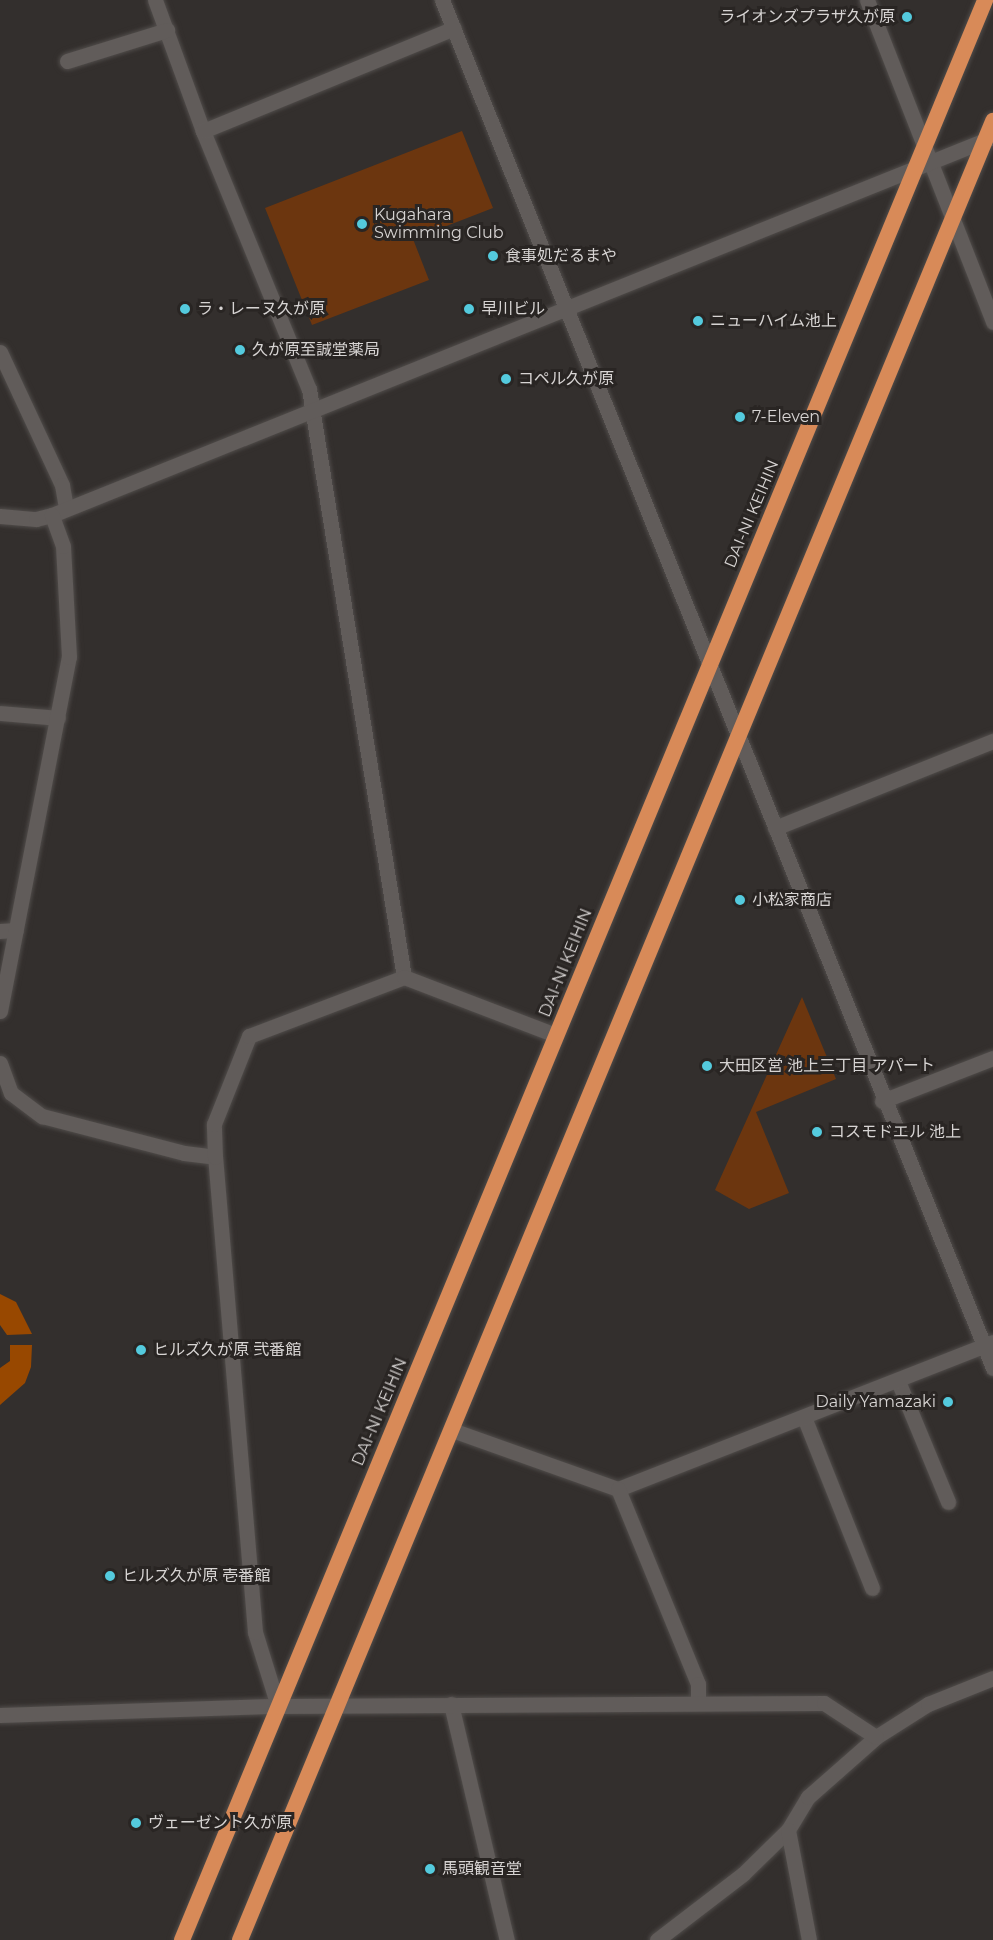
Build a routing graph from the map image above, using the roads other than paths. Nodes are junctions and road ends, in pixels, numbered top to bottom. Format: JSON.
{"nodes":[{"id":1,"x":155,"y":0,"type":"edge"},
{"id":2,"x":442,"y":0,"type":"edge"},
{"id":3,"x":867,"y":0,"type":"edge"},
{"id":4,"x":985,"y":0,"type":"edge"},
{"id":5,"x":454,"y":28,"type":"junction"},
{"id":6,"x":167,"y":30,"type":"junction"},
{"id":7,"x":67,"y":61,"type":"dead end"},
{"id":8,"x":993,"y":121,"type":"edge"},
{"id":9,"x":203,"y":131,"type":"junction"},
{"id":10,"x":989,"y":138,"type":"edge"},
{"id":11,"x":925,"y":144,"type":"junction"},
{"id":12,"x":932,"y":163,"type":"junction"},
{"id":13,"x":914,"y":171,"type":"junction"},
{"id":14,"x":951,"y":221,"type":"junction"},
{"id":15,"x":567,"y":308,"type":"junction"},
{"id":16,"x":993,"y":322,"type":"edge"},
{"id":17,"x":0,"y":352,"type":"edge"},
{"id":18,"x":311,"y":410,"type":"junction"},
{"id":19,"x":59,"y":511,"type":"junction"},
{"id":20,"x":0,"y":516,"type":"edge"},
{"id":21,"x":710,"y":661,"type":"junction"},
{"id":22,"x":0,"y":713,"type":"edge"},
{"id":23,"x":58,"y":718,"type":"junction"},
{"id":24,"x":740,"y":738,"type":"junction"},
{"id":25,"x":993,"y":741,"type":"edge"},
{"id":26,"x":776,"y":828,"type":"junction"},
{"id":27,"x":16,"y":930,"type":"junction"},
{"id":28,"x":0,"y":931,"type":"edge"},
{"id":29,"x":404,"y":977,"type":"junction"},
{"id":30,"x":0,"y":1011,"type":"edge"},
{"id":31,"x":556,"y":1035,"type":"junction"},
{"id":32,"x":993,"y":1058,"type":"edge"},
{"id":33,"x":0,"y":1063,"type":"edge"},
{"id":34,"x":882,"y":1101,"type":"junction"},
{"id":35,"x":215,"y":1157,"type":"junction"},
{"id":36,"x":987,"y":1344,"type":"edge"},
{"id":37,"x":993,"y":1368,"type":"edge"},
{"id":38,"x":898,"y":1381,"type":"junction"},
{"id":39,"x":804,"y":1417,"type":"junction"},
{"id":40,"x":452,"y":1430,"type":"junction"},
{"id":41,"x":618,"y":1489,"type":"junction"},
{"id":42,"x":948,"y":1502,"type":"dead end"},
{"id":43,"x":872,"y":1588,"type":"dead end"},
{"id":44,"x":993,"y":1678,"type":"edge"},
{"id":45,"x":698,"y":1702,"type":"junction"},
{"id":46,"x":450,"y":1704,"type":"junction"},
{"id":47,"x":338,"y":1705,"type":"junction"},
{"id":48,"x":278,"y":1706,"type":"junction"},
{"id":49,"x":0,"y":1715,"type":"edge"},
{"id":50,"x":876,"y":1737,"type":"junction"},
{"id":51,"x":788,"y":1830,"type":"junction"},
{"id":52,"x":182,"y":1940,"type":"edge"},
{"id":53,"x":240,"y":1940,"type":"edge"},
{"id":54,"x":507,"y":1940,"type":"edge"},
{"id":55,"x":657,"y":1940,"type":"edge"},
{"id":56,"x":809,"y":1940,"type":"edge"}],
"edges":[{"from":1,"to":6,"type":"street"},
{"from":2,"to":5,"type":"street"},
{"from":3,"to":11,"type":"street"},
{"from":4,"to":11,"type":"highway","name":"DAI-NI KEIHIN"},
{"from":5,"to":9,"type":"street"},
{"from":5,"to":15,"type":"street"},
{"from":6,"to":7,"type":"street"},
{"from":6,"to":9,"type":"street"},
{"from":8,"to":10,"type":"highway"},
{"from":9,"to":18,"type":"street"},
{"from":10,"to":12,"type":"street"},
{"from":10,"to":14,"type":"highway"},
{"from":11,"to":12,"type":"street"},
{"from":11,"to":13,"type":"highway","name":"DAI-NI KEIHIN"},
{"from":12,"to":13,"type":"street"},
{"from":12,"to":14,"type":"street"},
{"from":13,"to":15,"type":"street"},
{"from":13,"to":21,"type":"highway","name":"DAI-NI KEIHIN"},
{"from":14,"to":16,"type":"street"},
{"from":14,"to":24,"type":"highway"},
{"from":15,"to":18,"type":"street"},
{"from":15,"to":21,"type":"street"},
{"from":17,"to":19,"type":"street"},
{"from":18,"to":19,"type":"street"},
{"from":18,"to":29,"type":"street"},
{"from":19,"to":20,"type":"street"},
{"from":19,"to":23,"type":"street"},
{"from":21,"to":24,"type":"street"},
{"from":21,"to":31,"type":"highway","name":"DAI-NI KEIHIN"},
{"from":22,"to":23,"type":"street"},
{"from":23,"to":27,"type":"street"},
{"from":24,"to":26,"type":"street"},
{"from":24,"to":40,"type":"highway"},
{"from":25,"to":26,"type":"street"},
{"from":26,"to":34,"type":"street"},
{"from":27,"to":28,"type":"street"},
{"from":27,"to":30,"type":"street"},
{"from":29,"to":31,"type":"street"},
{"from":29,"to":35,"type":"street"},
{"from":31,"to":48,"type":"highway","name":"DAI-NI KEIHIN"},
{"from":32,"to":34,"type":"street"},
{"from":33,"to":35,"type":"street"},
{"from":34,"to":36,"type":"street"},
{"from":35,"to":48,"type":"street"},
{"from":36,"to":37,"type":"street"},
{"from":36,"to":38,"type":"street"},
{"from":38,"to":39,"type":"street"},
{"from":38,"to":42,"type":"street"},
{"from":39,"to":41,"type":"street"},
{"from":39,"to":43,"type":"street"},
{"from":40,"to":41,"type":"street"},
{"from":40,"to":47,"type":"highway"},
{"from":41,"to":45,"type":"street"},
{"from":44,"to":50,"type":"street"},
{"from":45,"to":46,"type":"street"},
{"from":45,"to":50,"type":"street"},
{"from":46,"to":47,"type":"street"},
{"from":46,"to":54,"type":"street"},
{"from":47,"to":48,"type":"street"},
{"from":47,"to":53,"type":"highway"},
{"from":48,"to":49,"type":"street"},
{"from":48,"to":52,"type":"highway","name":"DAI-NI KEIHIN"},
{"from":50,"to":51,"type":"street"},
{"from":51,"to":55,"type":"street"},
{"from":51,"to":56,"type":"street"}]}
